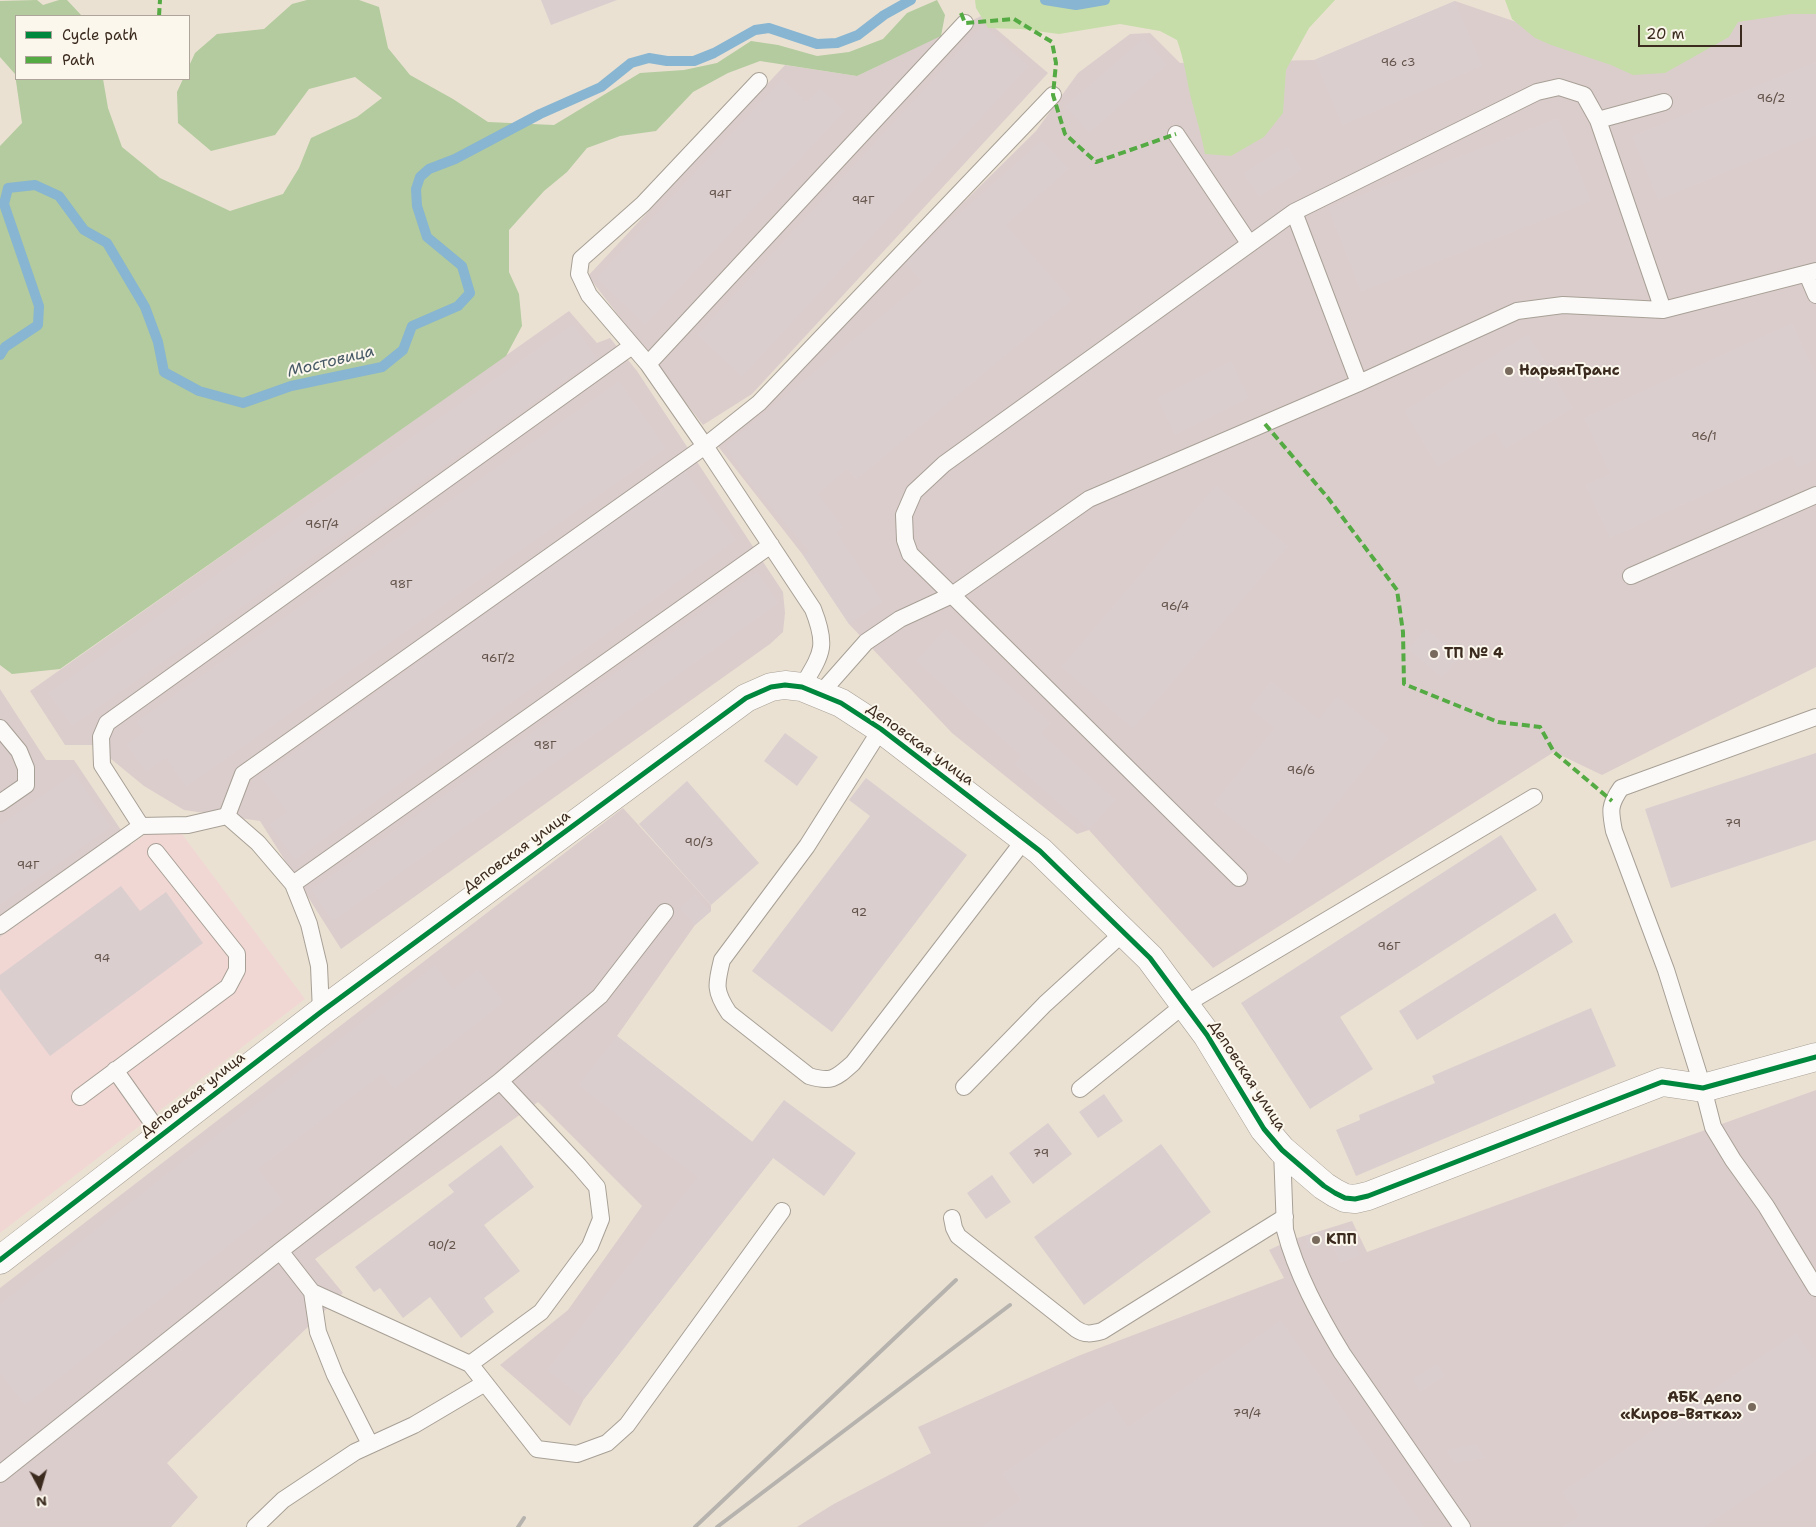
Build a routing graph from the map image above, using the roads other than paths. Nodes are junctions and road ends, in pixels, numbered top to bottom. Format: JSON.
{"nodes":[{"id":1,"x":965,"y":23,"type":"dead end"},
{"id":2,"x":759,"y":82,"type":"dead end"},
{"id":3,"x":1053,"y":95,"type":"dead end"},
{"id":4,"x":1664,"y":102,"type":"dead end"},
{"id":5,"x":1598,"y":120,"type":"junction"},
{"id":6,"x":1176,"y":134,"type":"dead end"},
{"id":7,"x":1294,"y":212,"type":"junction"},
{"id":8,"x":1249,"y":243,"type":"junction"},
{"id":9,"x":1811,"y":272,"type":"edge"},
{"id":10,"x":1816,"y":294,"type":"edge"},
{"id":11,"x":1663,"y":310,"type":"junction"},
{"id":12,"x":632,"y":346,"type":"junction"},
{"id":13,"x":648,"y":364,"type":"junction"},
{"id":14,"x":1359,"y":384,"type":"junction"},
{"id":15,"x":705,"y":446,"type":"junction"},
{"id":16,"x":1816,"y":495,"type":"edge"},
{"id":17,"x":771,"y":545,"type":"junction"},
{"id":18,"x":1631,"y":576,"type":"dead end"},
{"id":19,"x":952,"y":596,"type":"junction"},
{"id":20,"x":811,"y":691,"type":"junction"},
{"id":21,"x":1816,"y":717,"type":"edge"},
{"id":22,"x":0,"y":728,"type":"edge"},
{"id":23,"x":881,"y":729,"type":"junction"},
{"id":24,"x":1534,"y":797,"type":"dead end"},
{"id":25,"x":0,"y":803,"type":"edge"},
{"id":26,"x":227,"y":816,"type":"junction"},
{"id":27,"x":141,"y":826,"type":"junction"},
{"id":28,"x":1025,"y":839,"type":"junction"},
{"id":29,"x":156,"y":852,"type":"dead end"},
{"id":30,"x":1239,"y":878,"type":"dead end"},
{"id":31,"x":293,"y":884,"type":"junction"},
{"id":32,"x":665,"y":912,"type":"dead end"},
{"id":33,"x":0,"y":926,"type":"edge"},
{"id":34,"x":1124,"y":932,"type":"junction"},
{"id":35,"x":1184,"y":1005,"type":"junction"},
{"id":36,"x":321,"y":1012,"type":"junction"},
{"id":37,"x":1816,"y":1057,"type":"edge"},
{"id":38,"x":115,"y":1070,"type":"junction"},
{"id":39,"x":500,"y":1081,"type":"junction"},
{"id":40,"x":964,"y":1087,"type":"dead end"},
{"id":41,"x":1703,"y":1088,"type":"junction"},
{"id":42,"x":1080,"y":1089,"type":"dead end"},
{"id":43,"x":80,"y":1097,"type":"dead end"},
{"id":44,"x":161,"y":1135,"type":"junction"},
{"id":45,"x":1282,"y":1150,"type":"junction"},
{"id":46,"x":782,"y":1211,"type":"dead end"},
{"id":47,"x":952,"y":1218,"type":"dead end"},
{"id":48,"x":1285,"y":1218,"type":"junction"},
{"id":49,"x":280,"y":1251,"type":"junction"},
{"id":50,"x":0,"y":1260,"type":"edge"},
{"id":51,"x":1816,"y":1288,"type":"edge"},
{"id":52,"x":312,"y":1292,"type":"junction"},
{"id":53,"x":470,"y":1364,"type":"junction"},
{"id":54,"x":485,"y":1383,"type":"junction"},
{"id":55,"x":370,"y":1444,"type":"junction"},
{"id":56,"x":0,"y":1474,"type":"edge"},
{"id":57,"x":255,"y":1527,"type":"edge"},
{"id":58,"x":1462,"y":1527,"type":"edge"}],
"edges":[{"from":1,"to":13,"type":"lane"},
{"from":2,"to":12,"type":"lane"},
{"from":3,"to":15,"type":"lane"},
{"from":4,"to":5,"type":"lane"},
{"from":5,"to":7,"type":"lane"},
{"from":5,"to":11,"type":"lane"},
{"from":6,"to":8,"type":"lane"},
{"from":7,"to":8,"type":"lane"},
{"from":7,"to":14,"type":"lane"},
{"from":8,"to":19,"type":"lane"},
{"from":9,"to":10,"type":"lane"},
{"from":9,"to":11,"type":"lane"},
{"from":11,"to":14,"type":"lane"},
{"from":12,"to":13,"type":"lane"},
{"from":12,"to":27,"type":"lane"},
{"from":13,"to":15,"type":"lane"},
{"from":14,"to":19,"type":"lane"},
{"from":15,"to":17,"type":"lane"},
{"from":15,"to":26,"type":"lane"},
{"from":16,"to":18,"type":"lane"},
{"from":17,"to":20,"type":"lane"},
{"from":17,"to":31,"type":"lane"},
{"from":19,"to":20,"type":"lane"},
{"from":19,"to":30,"type":"lane"},
{"from":20,"to":23,"type":"street","name":"Деповская улица"},
{"from":20,"to":36,"type":"street","name":"Деповская улица"},
{"from":21,"to":41,"type":"lane"},
{"from":22,"to":25,"type":"lane"},
{"from":23,"to":28,"type":"street","name":"Деповская улица"},
{"from":23,"to":28,"type":"lane"},
{"from":24,"to":35,"type":"lane"},
{"from":26,"to":27,"type":"lane"},
{"from":26,"to":31,"type":"lane"},
{"from":27,"to":33,"type":"lane"},
{"from":28,"to":34,"type":"street","name":"Деповская улица"},
{"from":29,"to":38,"type":"lane"},
{"from":31,"to":36,"type":"lane"},
{"from":32,"to":39,"type":"lane"},
{"from":34,"to":35,"type":"street","name":"Деповская улица"},
{"from":34,"to":40,"type":"lane"},
{"from":35,"to":42,"type":"lane"},
{"from":35,"to":45,"type":"street","name":"Деповская улица"},
{"from":36,"to":44,"type":"street","name":"Деповская улица"},
{"from":37,"to":41,"type":"street","name":"Деповская улица"},
{"from":38,"to":43,"type":"lane"},
{"from":38,"to":44,"type":"lane"},
{"from":39,"to":49,"type":"lane"},
{"from":39,"to":53,"type":"lane"},
{"from":41,"to":45,"type":"street","name":"Деповская улица"},
{"from":41,"to":51,"type":"lane"},
{"from":44,"to":50,"type":"street","name":"Деповская улица"},
{"from":45,"to":48,"type":"lane"},
{"from":46,"to":54,"type":"lane"},
{"from":47,"to":48,"type":"lane"},
{"from":48,"to":58,"type":"lane"},
{"from":49,"to":52,"type":"lane"},
{"from":49,"to":56,"type":"lane"},
{"from":52,"to":53,"type":"lane"},
{"from":52,"to":55,"type":"lane"},
{"from":53,"to":54,"type":"lane"},
{"from":54,"to":55,"type":"lane"},
{"from":55,"to":57,"type":"lane"}]}
